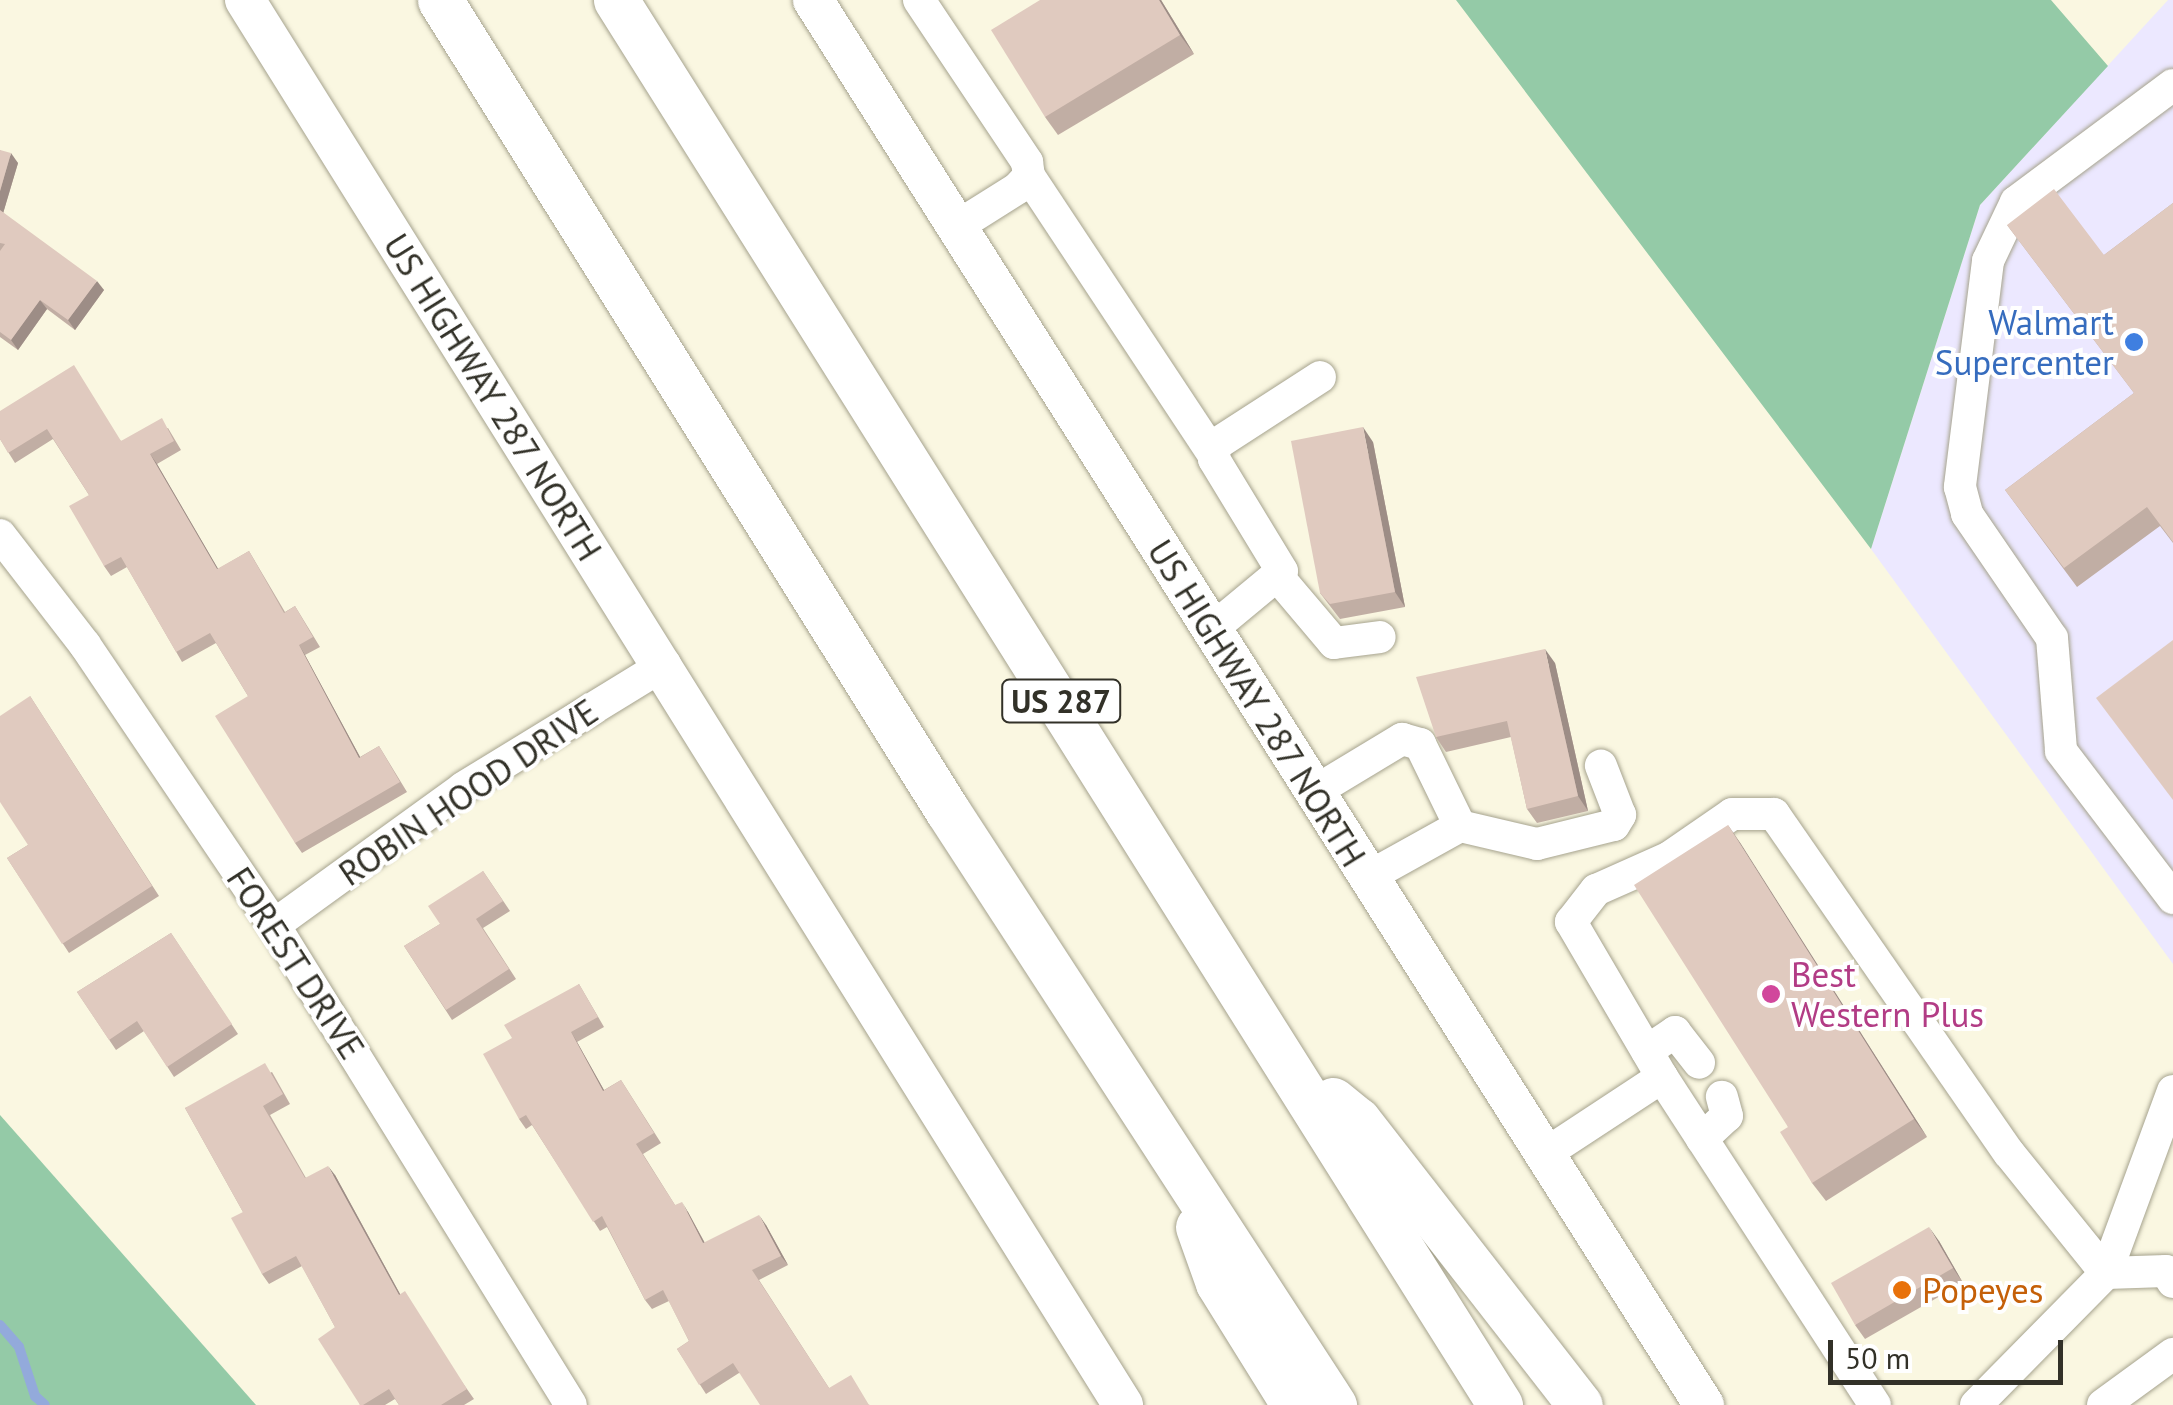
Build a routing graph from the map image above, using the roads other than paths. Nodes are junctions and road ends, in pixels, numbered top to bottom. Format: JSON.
{"nodes":[{"id":1,"x":245,"y":0,"type":"edge"},
{"id":2,"x":440,"y":0,"type":"edge"},
{"id":3,"x":616,"y":0,"type":"edge"},
{"id":4,"x":813,"y":0,"type":"edge"},
{"id":5,"x":919,"y":0,"type":"edge"},
{"id":6,"x":2173,"y":84,"type":"edge"},
{"id":7,"x":1028,"y":176,"type":"junction"},
{"id":8,"x":956,"y":227,"type":"junction"},
{"id":9,"x":1320,"y":376,"type":"dead end"},
{"id":10,"x":1212,"y":453,"type":"junction"},
{"id":11,"x":0,"y":536,"type":"edge"},
{"id":12,"x":1280,"y":578,"type":"junction"},
{"id":13,"x":1211,"y":630,"type":"junction"},
{"id":14,"x":1380,"y":637,"type":"dead end"},
{"id":15,"x":665,"y":664,"type":"junction"},
{"id":16,"x":1601,"y":766,"type":"dead end"},
{"id":17,"x":1314,"y":792,"type":"junction"},
{"id":18,"x":1460,"y":826,"type":"junction"},
{"id":19,"x":1368,"y":878,"type":"junction"},
{"id":20,"x":2173,"y":898,"type":"edge"},
{"id":21,"x":274,"y":926,"type":"junction"},
{"id":22,"x":1699,"y":1063,"type":"dead end"},
{"id":23,"x":1654,"y":1064,"type":"junction"},
{"id":24,"x":1300,"y":1081,"type":"junction"},
{"id":25,"x":2173,"y":1090,"type":"edge"},
{"id":26,"x":1722,"y":1098,"type":"dead end"},
{"id":27,"x":1702,"y":1139,"type":"junction"},
{"id":28,"x":1545,"y":1154,"type":"junction"},
{"id":29,"x":1196,"y":1190,"type":"junction"},
{"id":30,"x":2106,"y":1273,"type":"junction"},
{"id":31,"x":2173,"y":1282,"type":"edge"},
{"id":32,"x":2173,"y":1354,"type":"edge"},
{"id":33,"x":571,"y":1405,"type":"edge"},
{"id":34,"x":1123,"y":1405,"type":"edge"},
{"id":35,"x":1294,"y":1405,"type":"edge"},
{"id":36,"x":1334,"y":1405,"type":"edge"},
{"id":37,"x":1500,"y":1405,"type":"edge"},
{"id":38,"x":1580,"y":1405,"type":"edge"},
{"id":39,"x":1704,"y":1405,"type":"edge"},
{"id":40,"x":1875,"y":1405,"type":"edge"},
{"id":41,"x":1976,"y":1405,"type":"edge"},
{"id":42,"x":2103,"y":1405,"type":"edge"}],
"edges":[{"from":1,"to":15,"type":"main road","name":"US HIGHWAY 287 NORTH"},
{"from":2,"to":29,"type":"highway"},
{"from":3,"to":24,"type":"highway","number":"US 287"},
{"from":4,"to":8,"type":"main road","name":"US HIGHWAY 287 NORTH"},
{"from":5,"to":7,"type":"street"},
{"from":6,"to":20,"type":"street"},
{"from":7,"to":8,"type":"street"},
{"from":7,"to":10,"type":"street"},
{"from":8,"to":13,"type":"main road","name":"US HIGHWAY 287 NORTH"},
{"from":9,"to":10,"type":"street"},
{"from":10,"to":12,"type":"street"},
{"from":11,"to":21,"type":"street","name":"FOREST DRIVE"},
{"from":12,"to":13,"type":"street"},
{"from":12,"to":14,"type":"street"},
{"from":13,"to":17,"type":"main road","name":"US HIGHWAY 287 NORTH"},
{"from":15,"to":21,"type":"street","name":"ROBIN HOOD DRIVE"},
{"from":15,"to":34,"type":"main road","name":"US HIGHWAY 287 NORTH"},
{"from":16,"to":18,"type":"street"},
{"from":17,"to":18,"type":"street"},
{"from":17,"to":19,"type":"main road","name":"US HIGHWAY 287 NORTH"},
{"from":18,"to":19,"type":"street"},
{"from":19,"to":28,"type":"main road","name":"US HIGHWAY 287 NORTH"},
{"from":21,"to":33,"type":"street","name":"FOREST DRIVE"},
{"from":22,"to":23,"type":"street"},
{"from":23,"to":27,"type":"street"},
{"from":23,"to":28,"type":"street"},
{"from":23,"to":30,"type":"street"},
{"from":24,"to":37,"type":"highway","number":"US 287"},
{"from":24,"to":38,"type":"highway"},
{"from":25,"to":30,"type":"street"},
{"from":26,"to":27,"type":"street"},
{"from":27,"to":40,"type":"street"},
{"from":28,"to":39,"type":"main road","name":"US HIGHWAY 287 NORTH"},
{"from":29,"to":35,"type":"highway"},
{"from":29,"to":36,"type":"highway"},
{"from":30,"to":31,"type":"street"},
{"from":30,"to":41,"type":"street"},
{"from":32,"to":42,"type":"street"}]}
